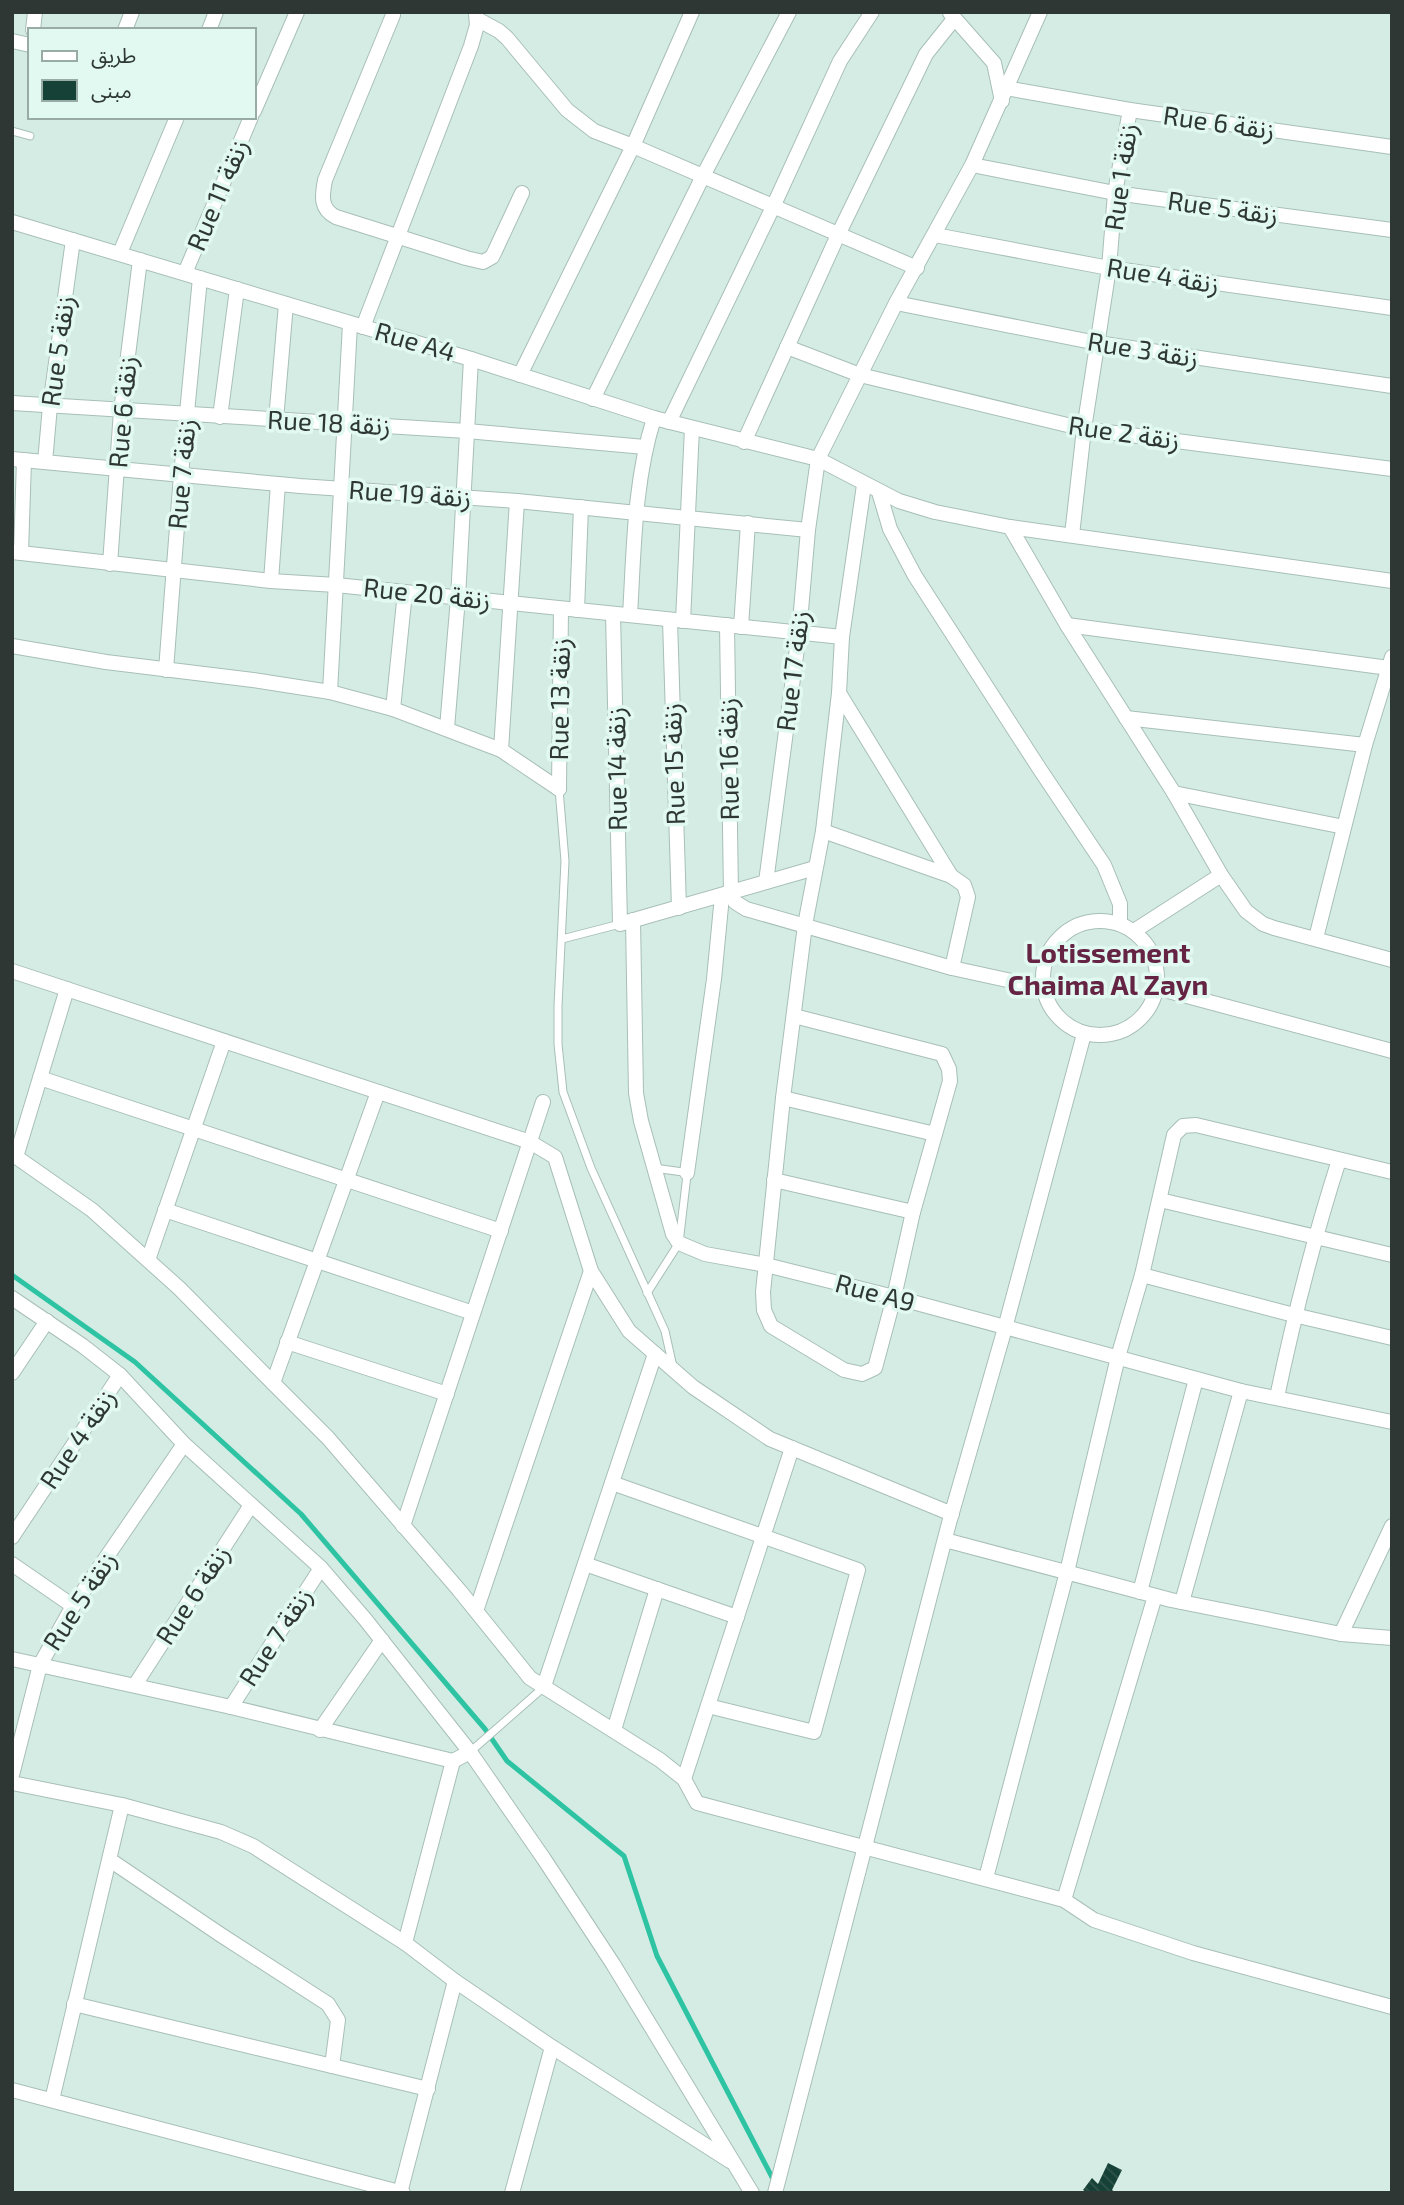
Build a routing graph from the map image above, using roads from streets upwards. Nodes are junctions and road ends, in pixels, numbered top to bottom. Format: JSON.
{"nodes":[{"id":1,"x":298,"y":12,"type":"edge"},
{"id":2,"x":692,"y":12,"type":"edge"},
{"id":3,"x":789,"y":12,"type":"edge"},
{"id":4,"x":872,"y":12,"type":"edge"},
{"id":5,"x":1040,"y":12,"type":"edge"},
{"id":6,"x":393,"y":15,"type":"dead end"},
{"id":7,"x":476,"y":16,"type":"edge"},
{"id":8,"x":952,"y":16,"type":"edge"},
{"id":9,"x":1004,"y":94,"type":"junction"},
{"id":10,"x":256,"y":106,"type":"edge"},
{"id":11,"x":1130,"y":110,"type":"junction"},
{"id":12,"x":176,"y":119,"type":"edge"},
{"id":13,"x":250,"y":119,"type":"edge"},
{"id":14,"x":634,"y":146,"type":"junction"},
{"id":15,"x":1392,"y":147,"type":"edge"},
{"id":16,"x":972,"y":165,"type":"junction"},
{"id":17,"x":703,"y":176,"type":"junction"},
{"id":18,"x":522,"y":193,"type":"dead end"},
{"id":19,"x":1115,"y":193,"type":"junction"},
{"id":20,"x":773,"y":207,"type":"junction"},
{"id":21,"x":12,"y":222,"type":"edge"},
{"id":22,"x":1392,"y":230,"type":"edge"},
{"id":23,"x":397,"y":235,"type":"junction"},
{"id":24,"x":838,"y":235,"type":"junction"},
{"id":25,"x":935,"y":235,"type":"junction"},
{"id":26,"x":73,"y":240,"type":"junction"},
{"id":27,"x":120,"y":253,"type":"junction"},
{"id":28,"x":140,"y":260,"type":"junction"},
{"id":29,"x":917,"y":268,"type":"junction"},
{"id":30,"x":1109,"y":268,"type":"junction"},
{"id":31,"x":185,"y":273,"type":"junction"},
{"id":32,"x":200,"y":278,"type":"junction"},
{"id":33,"x":237,"y":289,"type":"junction"},
{"id":34,"x":896,"y":303,"type":"junction"},
{"id":35,"x":286,"y":304,"type":"junction"},
{"id":36,"x":1392,"y":308,"type":"edge"},
{"id":37,"x":356,"y":325,"type":"junction"},
{"id":38,"x":1097,"y":343,"type":"junction"},
{"id":39,"x":787,"y":347,"type":"junction"},
{"id":40,"x":471,"y":359,"type":"junction"},
{"id":41,"x":859,"y":375,"type":"junction"},
{"id":42,"x":520,"y":376,"type":"junction"},
{"id":43,"x":1392,"y":386,"type":"edge"},
{"id":44,"x":593,"y":399,"type":"junction"},
{"id":45,"x":12,"y":403,"type":"edge"},
{"id":46,"x":50,"y":406,"type":"junction"},
{"id":47,"x":121,"y":411,"type":"junction"},
{"id":48,"x":187,"y":415,"type":"junction"},
{"id":49,"x":220,"y":417,"type":"junction"},
{"id":50,"x":654,"y":418,"type":"junction"},
{"id":51,"x":276,"y":420,"type":"junction"},
{"id":52,"x":669,"y":422,"type":"junction"},
{"id":53,"x":344,"y":424,"type":"junction"},
{"id":54,"x":692,"y":428,"type":"junction"},
{"id":55,"x":1084,"y":429,"type":"junction"},
{"id":56,"x":467,"y":431,"type":"junction"},
{"id":57,"x":744,"y":442,"type":"junction"},
{"id":58,"x":645,"y":447,"type":"junction"},
{"id":59,"x":18,"y":459,"type":"edge"},
{"id":60,"x":818,"y":459,"type":"junction"},
{"id":61,"x":45,"y":462,"type":"junction"},
{"id":62,"x":117,"y":469,"type":"junction"},
{"id":63,"x":1392,"y":469,"type":"edge"},
{"id":64,"x":181,"y":475,"type":"junction"},
{"id":65,"x":278,"y":484,"type":"junction"},
{"id":66,"x":864,"y":485,"type":"junction"},
{"id":67,"x":342,"y":489,"type":"junction"},
{"id":68,"x":878,"y":492,"type":"junction"},
{"id":69,"x":463,"y":498,"type":"junction"},
{"id":70,"x":517,"y":501,"type":"junction"},
{"id":71,"x":581,"y":507,"type":"junction"},
{"id":72,"x":636,"y":513,"type":"junction"},
{"id":73,"x":687,"y":518,"type":"junction"},
{"id":74,"x":748,"y":523,"type":"junction"},
{"id":75,"x":1010,"y":527,"type":"junction"},
{"id":76,"x":808,"y":530,"type":"junction"},
{"id":77,"x":1072,"y":534,"type":"junction"},
{"id":78,"x":17,"y":552,"type":"edge"},
{"id":79,"x":110,"y":564,"type":"junction"},
{"id":80,"x":174,"y":570,"type":"junction"},
{"id":81,"x":271,"y":581,"type":"junction"},
{"id":82,"x":1392,"y":581,"type":"edge"},
{"id":83,"x":336,"y":585,"type":"junction"},
{"id":84,"x":405,"y":592,"type":"junction"},
{"id":85,"x":458,"y":598,"type":"junction"},
{"id":86,"x":510,"y":603,"type":"junction"},
{"id":87,"x":561,"y":609,"type":"junction"},
{"id":88,"x":578,"y":610,"type":"junction"},
{"id":89,"x":613,"y":614,"type":"junction"},
{"id":90,"x":630,"y":615,"type":"junction"},
{"id":91,"x":677,"y":620,"type":"junction"},
{"id":92,"x":1067,"y":625,"type":"junction"},
{"id":93,"x":734,"y":626,"type":"junction"},
{"id":94,"x":799,"y":633,"type":"junction"},
{"id":95,"x":842,"y":637,"type":"junction"},
{"id":96,"x":12,"y":646,"type":"edge"},
{"id":97,"x":1390,"y":663,"type":"edge"},
{"id":98,"x":166,"y":670,"type":"junction"},
{"id":99,"x":330,"y":692,"type":"junction"},
{"id":100,"x":839,"y":693,"type":"junction"},
{"id":101,"x":393,"y":709,"type":"junction"},
{"id":102,"x":1126,"y":718,"type":"junction"},
{"id":103,"x":447,"y":728,"type":"junction"},
{"id":104,"x":1365,"y":745,"type":"junction"},
{"id":105,"x":501,"y":750,"type":"junction"},
{"id":106,"x":1174,"y":793,"type":"junction"},
{"id":107,"x":1344,"y":827,"type":"junction"},
{"id":108,"x":823,"y":831,"type":"junction"},
{"id":109,"x":815,"y":869,"type":"junction"},
{"id":110,"x":1222,"y":875,"type":"junction"},
{"id":111,"x":951,"y":876,"type":"junction"},
{"id":112,"x":766,"y":882,"type":"junction"},
{"id":113,"x":726,"y":895,"type":"junction"},
{"id":114,"x":679,"y":908,"type":"junction"},
{"id":115,"x":627,"y":922,"type":"junction"},
{"id":116,"x":1120,"y":924,"type":"junction"},
{"id":117,"x":805,"y":925,"type":"junction"},
{"id":118,"x":1134,"y":931,"type":"junction"},
{"id":119,"x":1316,"y":938,"type":"junction"},
{"id":120,"x":1392,"y":960,"type":"edge"},
{"id":121,"x":953,"y":968,"type":"junction"},
{"id":122,"x":12,"y":971,"type":"edge"},
{"id":123,"x":1044,"y":988,"type":"junction"},
{"id":124,"x":1157,"y":988,"type":"junction"},
{"id":125,"x":68,"y":989,"type":"junction"},
{"id":126,"x":794,"y":1016,"type":"junction"},
{"id":127,"x":1084,"y":1034,"type":"junction"},
{"id":128,"x":224,"y":1041,"type":"junction"},
{"id":129,"x":1392,"y":1051,"type":"edge"},
{"id":130,"x":40,"y":1079,"type":"junction"},
{"id":131,"x":378,"y":1091,"type":"junction"},
{"id":132,"x":783,"y":1098,"type":"junction"},
{"id":133,"x":543,"y":1102,"type":"dead end"},
{"id":134,"x":194,"y":1129,"type":"junction"},
{"id":135,"x":935,"y":1134,"type":"junction"},
{"id":136,"x":530,"y":1142,"type":"junction"},
{"id":137,"x":14,"y":1156,"type":"edge"},
{"id":138,"x":1339,"y":1160,"type":"junction"},
{"id":139,"x":1392,"y":1172,"type":"edge"},
{"id":140,"x":687,"y":1173,"type":"road end"},
{"id":141,"x":346,"y":1180,"type":"junction"},
{"id":142,"x":774,"y":1180,"type":"junction"},
{"id":143,"x":1160,"y":1200,"type":"junction"},
{"id":144,"x":165,"y":1210,"type":"junction"},
{"id":145,"x":913,"y":1212,"type":"junction"},
{"id":146,"x":501,"y":1231,"type":"junction"},
{"id":147,"x":1314,"y":1237,"type":"junction"},
{"id":148,"x":1392,"y":1255,"type":"edge"},
{"id":149,"x":148,"y":1260,"type":"junction"},
{"id":150,"x":317,"y":1261,"type":"junction"},
{"id":151,"x":766,"y":1265,"type":"junction"},
{"id":152,"x":591,"y":1271,"type":"junction"},
{"id":153,"x":1142,"y":1275,"type":"junction"},
{"id":154,"x":894,"y":1297,"type":"junction"},
{"id":155,"x":12,"y":1298,"type":"edge"},
{"id":156,"x":474,"y":1313,"type":"junction"},
{"id":157,"x":1294,"y":1315,"type":"junction"},
{"id":158,"x":47,"y":1321,"type":"junction"},
{"id":159,"x":1005,"y":1328,"type":"junction"},
{"id":160,"x":1392,"y":1338,"type":"edge"},
{"id":161,"x":287,"y":1342,"type":"junction"},
{"id":162,"x":655,"y":1354,"type":"junction"},
{"id":163,"x":1118,"y":1357,"type":"junction"},
{"id":164,"x":12,"y":1373,"type":"edge"},
{"id":165,"x":120,"y":1376,"type":"junction"},
{"id":166,"x":1196,"y":1379,"type":"junction"},
{"id":167,"x":273,"y":1383,"type":"junction"},
{"id":168,"x":1241,"y":1391,"type":"junction"},
{"id":169,"x":447,"y":1394,"type":"junction"},
{"id":170,"x":1277,"y":1397,"type":"junction"},
{"id":171,"x":1392,"y":1422,"type":"edge"},
{"id":172,"x":184,"y":1444,"type":"junction"},
{"id":173,"x":792,"y":1448,"type":"junction"},
{"id":174,"x":612,"y":1483,"type":"junction"},
{"id":175,"x":251,"y":1505,"type":"junction"},
{"id":176,"x":951,"y":1514,"type":"junction"},
{"id":177,"x":403,"y":1526,"type":"junction"},
{"id":178,"x":1392,"y":1526,"type":"edge"},
{"id":179,"x":763,"y":1536,"type":"junction"},
{"id":180,"x":12,"y":1537,"type":"edge"},
{"id":181,"x":944,"y":1540,"type":"junction"},
{"id":182,"x":12,"y":1564,"type":"edge"},
{"id":183,"x":585,"y":1564,"type":"junction"},
{"id":184,"x":321,"y":1568,"type":"junction"},
{"id":185,"x":1067,"y":1572,"type":"junction"},
{"id":186,"x":657,"y":1589,"type":"junction"},
{"id":187,"x":1140,"y":1592,"type":"junction"},
{"id":188,"x":1155,"y":1596,"type":"junction"},
{"id":189,"x":1182,"y":1602,"type":"junction"},
{"id":190,"x":73,"y":1605,"type":"junction"},
{"id":191,"x":476,"y":1611,"type":"junction"},
{"id":192,"x":737,"y":1617,"type":"junction"},
{"id":193,"x":1341,"y":1634,"type":"junction"},
{"id":194,"x":1392,"y":1638,"type":"edge"},
{"id":195,"x":382,"y":1640,"type":"junction"},
{"id":196,"x":12,"y":1659,"type":"edge"},
{"id":197,"x":40,"y":1665,"type":"junction"},
{"id":198,"x":135,"y":1685,"type":"junction"},
{"id":199,"x":544,"y":1686,"type":"junction"},
{"id":200,"x":708,"y":1706,"type":"junction"},
{"id":201,"x":231,"y":1707,"type":"junction"},
{"id":202,"x":320,"y":1730,"type":"junction"},
{"id":203,"x":614,"y":1730,"type":"junction"},
{"id":204,"x":470,"y":1752,"type":"junction"},
{"id":205,"x":453,"y":1761,"type":"junction"},
{"id":206,"x":12,"y":1776,"type":"edge"},
{"id":207,"x":684,"y":1779,"type":"junction"},
{"id":208,"x":12,"y":1783,"type":"edge"},
{"id":209,"x":122,"y":1805,"type":"junction"},
{"id":210,"x":864,"y":1847,"type":"junction"},
{"id":211,"x":110,"y":1860,"type":"junction"},
{"id":212,"x":986,"y":1878,"type":"junction"},
{"id":213,"x":1064,"y":1900,"type":"junction"},
{"id":214,"x":405,"y":1943,"type":"junction"},
{"id":215,"x":455,"y":1981,"type":"junction"},
{"id":216,"x":74,"y":2004,"type":"junction"},
{"id":217,"x":1392,"y":2007,"type":"edge"},
{"id":218,"x":552,"y":2046,"type":"junction"},
{"id":219,"x":332,"y":2066,"type":"junction"},
{"id":220,"x":428,"y":2089,"type":"junction"},
{"id":221,"x":12,"y":2090,"type":"edge"},
{"id":222,"x":52,"y":2100,"type":"junction"},
{"id":223,"x":732,"y":2162,"type":"junction"},
{"id":224,"x":401,"y":2193,"type":"edge"},
{"id":225,"x":512,"y":2193,"type":"edge"},
{"id":226,"x":752,"y":2193,"type":"edge"},
{"id":227,"x":775,"y":2193,"type":"edge"}],
"edges":[{"from":1,"to":10,"type":"street","name":"Rue 11 زنقة"},
{"from":2,"to":14,"type":"street"},
{"from":3,"to":17,"type":"street"},
{"from":4,"to":20,"type":"street"},
{"from":5,"to":9,"type":"street","name":"Rue 17 زنقة"},
{"from":6,"to":23,"type":"street"},
{"from":7,"to":14,"type":"street"},
{"from":7,"to":23,"type":"street"},
{"from":8,"to":9,"type":"street"},
{"from":8,"to":24,"type":"street"},
{"from":9,"to":11,"type":"street","name":"Rue 6 زنقة"},
{"from":9,"to":16,"type":"street","name":"Rue 17 زنقة"},
{"from":11,"to":15,"type":"street","name":"Rue 6 زنقة"},
{"from":11,"to":19,"type":"street","name":"Rue 1 زنقة"},
{"from":12,"to":27,"type":"street"},
{"from":13,"to":31,"type":"street","name":"Rue 11 زنقة"},
{"from":14,"to":17,"type":"street"},
{"from":14,"to":42,"type":"street"},
{"from":16,"to":19,"type":"street","name":"Rue 5 زنقة"},
{"from":16,"to":25,"type":"street","name":"Rue 17 زنقة"},
{"from":17,"to":20,"type":"street"},
{"from":17,"to":44,"type":"street"},
{"from":18,"to":23,"type":"street"},
{"from":19,"to":22,"type":"street","name":"Rue 5 زنقة"},
{"from":19,"to":30,"type":"street","name":"Rue 1 زنقة"},
{"from":20,"to":24,"type":"street"},
{"from":20,"to":52,"type":"street"},
{"from":21,"to":26,"type":"street","name":"Rue A4"},
{"from":23,"to":37,"type":"street"},
{"from":24,"to":29,"type":"street"},
{"from":24,"to":39,"type":"street"},
{"from":25,"to":29,"type":"street","name":"Rue 17 زنقة"},
{"from":25,"to":30,"type":"street","name":"Rue 4 زنقة"},
{"from":26,"to":27,"type":"street","name":"Rue A4"},
{"from":26,"to":46,"type":"street","name":"Rue 5 زنقة"},
{"from":27,"to":28,"type":"street","name":"Rue A4"},
{"from":28,"to":31,"type":"street","name":"Rue A4"},
{"from":28,"to":47,"type":"street","name":"Rue 6 زنقة"},
{"from":29,"to":34,"type":"street","name":"Rue 17 زنقة"},
{"from":30,"to":36,"type":"street","name":"Rue 4 زنقة"},
{"from":30,"to":38,"type":"street","name":"Rue 1 زنقة"},
{"from":31,"to":32,"type":"street","name":"Rue A4"},
{"from":32,"to":33,"type":"street","name":"Rue A4"},
{"from":32,"to":48,"type":"street","name":"Rue 7 زنقة"},
{"from":33,"to":35,"type":"street","name":"Rue A4"},
{"from":33,"to":49,"type":"street"},
{"from":34,"to":38,"type":"street","name":"Rue 3 زنقة"},
{"from":34,"to":41,"type":"street","name":"Rue 17 زنقة"},
{"from":35,"to":37,"type":"street","name":"Rue A4"},
{"from":35,"to":51,"type":"street"},
{"from":37,"to":40,"type":"street","name":"Rue A4"},
{"from":37,"to":53,"type":"street"},
{"from":38,"to":43,"type":"street","name":"Rue 3 زنقة"},
{"from":38,"to":55,"type":"street","name":"Rue 1 زنقة"},
{"from":39,"to":41,"type":"street","name":"Rue 2 زنقة"},
{"from":39,"to":57,"type":"street"},
{"from":40,"to":42,"type":"street","name":"Rue A4"},
{"from":40,"to":56,"type":"street"},
{"from":41,"to":55,"type":"street","name":"Rue 2 زنقة"},
{"from":41,"to":60,"type":"street","name":"Rue 17 زنقة"},
{"from":42,"to":44,"type":"street","name":"Rue A4"},
{"from":44,"to":50,"type":"street","name":"Rue A4"},
{"from":45,"to":46,"type":"street","name":"Rue 18 زنقة"},
{"from":46,"to":47,"type":"street","name":"Rue 18 زنقة"},
{"from":46,"to":61,"type":"street","name":"Rue 5 زنقة"},
{"from":47,"to":48,"type":"street","name":"Rue 18 زنقة"},
{"from":47,"to":62,"type":"street","name":"Rue 6 زنقة"},
{"from":48,"to":49,"type":"street","name":"Rue 18 زنقة"},
{"from":48,"to":64,"type":"street","name":"Rue 7 زنقة"},
{"from":49,"to":51,"type":"street","name":"Rue 18 زنقة"},
{"from":50,"to":52,"type":"street","name":"Rue A4"},
{"from":50,"to":58,"type":"street"},
{"from":51,"to":53,"type":"street","name":"Rue 18 زنقة"},
{"from":52,"to":54,"type":"street","name":"Rue A4"},
{"from":53,"to":56,"type":"street","name":"Rue 18 زنقة"},
{"from":53,"to":67,"type":"street"},
{"from":54,"to":57,"type":"street","name":"Rue A4"},
{"from":54,"to":73,"type":"street","name":"Rue 15 زنقة"},
{"from":55,"to":63,"type":"street","name":"Rue 2 زنقة"},
{"from":55,"to":77,"type":"street","name":"Rue 1 زنقة"},
{"from":56,"to":58,"type":"street","name":"Rue 18 زنقة"},
{"from":56,"to":69,"type":"street"},
{"from":57,"to":60,"type":"street","name":"Rue A4"},
{"from":58,"to":72,"type":"street"},
{"from":59,"to":61,"type":"street","name":"Rue 19 زنقة"},
{"from":59,"to":78,"type":"street"},
{"from":60,"to":66,"type":"street","name":"Rue A4"},
{"from":60,"to":76,"type":"street","name":"Rue 17 زنقة"},
{"from":61,"to":62,"type":"street","name":"Rue 19 زنقة"},
{"from":62,"to":64,"type":"street","name":"Rue 19 زنقة"},
{"from":62,"to":79,"type":"street","name":"Rue 6 زنقة"},
{"from":64,"to":65,"type":"street","name":"Rue 19 زنقة"},
{"from":64,"to":80,"type":"street","name":"Rue 7 زنقة"},
{"from":65,"to":67,"type":"street","name":"Rue 19 زنقة"},
{"from":65,"to":81,"type":"street"},
{"from":66,"to":68,"type":"street","name":"Rue A4"},
{"from":66,"to":95,"type":"street"},
{"from":67,"to":69,"type":"street","name":"Rue 19 زنقة"},
{"from":67,"to":83,"type":"street"},
{"from":68,"to":75,"type":"street","name":"Rue A4"},
{"from":68,"to":116,"type":"street"},
{"from":69,"to":70,"type":"street","name":"Rue 19 زنقة"},
{"from":69,"to":85,"type":"street"},
{"from":70,"to":71,"type":"street","name":"Rue 19 زنقة"},
{"from":70,"to":86,"type":"street"},
{"from":71,"to":72,"type":"street","name":"Rue 19 زنقة"},
{"from":71,"to":88,"type":"street","name":"Rue 13 زنقة"},
{"from":72,"to":73,"type":"street","name":"Rue 19 زنقة"},
{"from":72,"to":90,"type":"street"},
{"from":73,"to":74,"type":"street","name":"Rue 19 زنقة"},
{"from":73,"to":91,"type":"street","name":"Rue 15 زنقة"},
{"from":74,"to":76,"type":"street","name":"Rue 19 زنقة"},
{"from":74,"to":93,"type":"street","name":"Rue 16 زنقة"},
{"from":75,"to":77,"type":"street","name":"Rue A4"},
{"from":75,"to":92,"type":"street"},
{"from":76,"to":94,"type":"street","name":"Rue 17 زنقة"},
{"from":77,"to":82,"type":"street","name":"Rue A4"},
{"from":78,"to":79,"type":"street","name":"Rue 20 زنقة"},
{"from":79,"to":80,"type":"street","name":"Rue 20 زنقة"},
{"from":80,"to":81,"type":"street","name":"Rue 20 زنقة"},
{"from":80,"to":98,"type":"street","name":"Rue 7 زنقة"},
{"from":81,"to":83,"type":"street","name":"Rue 20 زنقة"},
{"from":83,"to":84,"type":"street","name":"Rue 20 زنقة"},
{"from":83,"to":99,"type":"street"},
{"from":84,"to":85,"type":"street","name":"Rue 20 زنقة"},
{"from":84,"to":101,"type":"street"},
{"from":85,"to":86,"type":"street","name":"Rue 20 زنقة"},
{"from":85,"to":103,"type":"street"},
{"from":86,"to":87,"type":"street","name":"Rue 20 زنقة"},
{"from":86,"to":105,"type":"street"},
{"from":87,"to":88,"type":"street","name":"Rue 20 زنقة"},
{"from":87,"to":105,"type":"street","name":"Rue 13 زنقة"},
{"from":88,"to":89,"type":"street","name":"Rue 20 زنقة"},
{"from":89,"to":90,"type":"street","name":"Rue 20 زنقة"},
{"from":89,"to":115,"type":"street","name":"Rue 14 زنقة"},
{"from":90,"to":91,"type":"street","name":"Rue 20 زنقة"},
{"from":91,"to":93,"type":"street","name":"Rue 20 زنقة"},
{"from":91,"to":114,"type":"street","name":"Rue 15 زنقة"},
{"from":92,"to":97,"type":"street"},
{"from":92,"to":102,"type":"street"},
{"from":93,"to":94,"type":"street","name":"Rue 20 زنقة"},
{"from":93,"to":113,"type":"street","name":"Rue 16 زنقة"},
{"from":94,"to":95,"type":"street","name":"Rue 20 زنقة"},
{"from":94,"to":112,"type":"street","name":"Rue 17 زنقة"},
{"from":95,"to":100,"type":"street"},
{"from":96,"to":98,"type":"street"},
{"from":97,"to":104,"type":"street"},
{"from":98,"to":99,"type":"street"},
{"from":99,"to":101,"type":"street"},
{"from":100,"to":108,"type":"street"},
{"from":100,"to":111,"type":"street"},
{"from":101,"to":103,"type":"street"},
{"from":102,"to":104,"type":"street"},
{"from":102,"to":106,"type":"street"},
{"from":103,"to":105,"type":"street"},
{"from":104,"to":107,"type":"street"},
{"from":106,"to":107,"type":"street"},
{"from":106,"to":110,"type":"street"},
{"from":107,"to":119,"type":"street"},
{"from":108,"to":109,"type":"street"},
{"from":108,"to":111,"type":"street"},
{"from":109,"to":112,"type":"street"},
{"from":109,"to":117,"type":"street"},
{"from":110,"to":118,"type":"street"},
{"from":110,"to":119,"type":"street"},
{"from":111,"to":121,"type":"street"},
{"from":112,"to":113,"type":"street"},
{"from":113,"to":114,"type":"street"},
{"from":113,"to":117,"type":"street"},
{"from":113,"to":140,"type":"street","name":"Rue 16 زنقة"},
{"from":114,"to":115,"type":"street"},
{"from":115,"to":151,"type":"street","name":"Rue A9"},
{"from":116,"to":118,"type":"street"},
{"from":116,"to":123,"type":"street"},
{"from":117,"to":121,"type":"street"},
{"from":117,"to":126,"type":"street"},
{"from":118,"to":124,"type":"street"},
{"from":119,"to":120,"type":"street"},
{"from":121,"to":123,"type":"street"},
{"from":122,"to":125,"type":"street"},
{"from":123,"to":127,"type":"street"},
{"from":124,"to":127,"type":"street"},
{"from":124,"to":129,"type":"street"},
{"from":125,"to":128,"type":"street"},
{"from":125,"to":130,"type":"street"},
{"from":126,"to":132,"type":"street"},
{"from":126,"to":135,"type":"street"},
{"from":127,"to":159,"type":"street"},
{"from":128,"to":131,"type":"street"},
{"from":128,"to":134,"type":"street"},
{"from":130,"to":134,"type":"street"},
{"from":130,"to":137,"type":"street"},
{"from":131,"to":136,"type":"street"},
{"from":131,"to":141,"type":"street"},
{"from":132,"to":135,"type":"street"},
{"from":132,"to":142,"type":"street"},
{"from":133,"to":136,"type":"street"},
{"from":134,"to":141,"type":"street"},
{"from":134,"to":144,"type":"street"},
{"from":135,"to":145,"type":"street"},
{"from":136,"to":146,"type":"street"},
{"from":136,"to":152,"type":"street"},
{"from":137,"to":149,"type":"street"},
{"from":138,"to":139,"type":"street"},
{"from":138,"to":143,"type":"street"},
{"from":138,"to":147,"type":"street"},
{"from":141,"to":146,"type":"street"},
{"from":141,"to":150,"type":"street"},
{"from":142,"to":145,"type":"street"},
{"from":142,"to":151,"type":"street"},
{"from":143,"to":147,"type":"street"},
{"from":143,"to":153,"type":"street"},
{"from":144,"to":149,"type":"street"},
{"from":144,"to":150,"type":"street"},
{"from":145,"to":154,"type":"street"},
{"from":146,"to":156,"type":"street"},
{"from":147,"to":148,"type":"street"},
{"from":147,"to":157,"type":"street"},
{"from":149,"to":167,"type":"street"},
{"from":150,"to":156,"type":"street"},
{"from":150,"to":161,"type":"street"},
{"from":151,"to":154,"type":"street","name":"Rue A9"},
{"from":151,"to":154,"type":"street"},
{"from":152,"to":162,"type":"street"},
{"from":152,"to":191,"type":"street"},
{"from":153,"to":157,"type":"street"},
{"from":153,"to":163,"type":"street"},
{"from":154,"to":159,"type":"street","name":"Rue A9"},
{"from":155,"to":158,"type":"street"},
{"from":156,"to":169,"type":"street"},
{"from":157,"to":160,"type":"street"},
{"from":157,"to":170,"type":"street"},
{"from":158,"to":164,"type":"street"},
{"from":158,"to":165,"type":"street"},
{"from":159,"to":163,"type":"street","name":"Rue A9"},
{"from":159,"to":176,"type":"street"},
{"from":161,"to":167,"type":"street"},
{"from":161,"to":169,"type":"street"},
{"from":162,"to":173,"type":"street"},
{"from":162,"to":174,"type":"street"},
{"from":163,"to":166,"type":"street","name":"Rue A9"},
{"from":163,"to":185,"type":"street"},
{"from":165,"to":172,"type":"street"},
{"from":165,"to":180,"type":"street","name":"Rue 4 زنقة"},
{"from":166,"to":168,"type":"street","name":"Rue A9"},
{"from":166,"to":187,"type":"street"},
{"from":167,"to":177,"type":"street"},
{"from":168,"to":170,"type":"street","name":"Rue A9"},
{"from":168,"to":189,"type":"street"},
{"from":169,"to":177,"type":"street"},
{"from":170,"to":171,"type":"street","name":"Rue A9"},
{"from":172,"to":175,"type":"street"},
{"from":172,"to":190,"type":"street","name":"Rue 5 زنقة"},
{"from":173,"to":176,"type":"street"},
{"from":173,"to":179,"type":"street"},
{"from":174,"to":179,"type":"street"},
{"from":174,"to":183,"type":"street"},
{"from":175,"to":184,"type":"street"},
{"from":175,"to":198,"type":"street","name":"Rue 6 زنقة"},
{"from":176,"to":181,"type":"street"},
{"from":177,"to":191,"type":"street"},
{"from":178,"to":193,"type":"street"},
{"from":179,"to":192,"type":"street"},
{"from":179,"to":200,"type":"street"},
{"from":181,"to":185,"type":"street"},
{"from":181,"to":210,"type":"street"},
{"from":182,"to":190,"type":"street"},
{"from":183,"to":186,"type":"street"},
{"from":183,"to":199,"type":"street"},
{"from":184,"to":195,"type":"street"},
{"from":184,"to":201,"type":"street","name":"Rue 7 زنقة"},
{"from":185,"to":187,"type":"street"},
{"from":185,"to":212,"type":"street"},
{"from":186,"to":192,"type":"street"},
{"from":186,"to":203,"type":"street"},
{"from":187,"to":188,"type":"street"},
{"from":188,"to":189,"type":"street"},
{"from":188,"to":213,"type":"street"},
{"from":189,"to":193,"type":"street"},
{"from":190,"to":197,"type":"street","name":"Rue 5 زنقة"},
{"from":191,"to":199,"type":"street"},
{"from":192,"to":200,"type":"street"},
{"from":193,"to":194,"type":"street"},
{"from":195,"to":202,"type":"street"},
{"from":195,"to":204,"type":"street"},
{"from":196,"to":197,"type":"street"},
{"from":197,"to":198,"type":"street"},
{"from":197,"to":206,"type":"street","name":"Rue 5 زنقة"},
{"from":198,"to":201,"type":"street"},
{"from":199,"to":203,"type":"street"},
{"from":200,"to":207,"type":"street"},
{"from":201,"to":202,"type":"street"},
{"from":202,"to":205,"type":"street"},
{"from":203,"to":207,"type":"street"},
{"from":204,"to":205,"type":"street"},
{"from":204,"to":223,"type":"street"},
{"from":205,"to":214,"type":"street"},
{"from":207,"to":210,"type":"street"},
{"from":208,"to":209,"type":"street"},
{"from":209,"to":211,"type":"street"},
{"from":209,"to":214,"type":"street"},
{"from":210,"to":212,"type":"street"},
{"from":210,"to":227,"type":"street"},
{"from":211,"to":216,"type":"street"},
{"from":211,"to":219,"type":"street"},
{"from":212,"to":213,"type":"street"},
{"from":213,"to":217,"type":"street"},
{"from":214,"to":215,"type":"street"},
{"from":215,"to":218,"type":"street"},
{"from":215,"to":220,"type":"street"},
{"from":216,"to":219,"type":"street"},
{"from":216,"to":222,"type":"street"},
{"from":218,"to":223,"type":"street"},
{"from":218,"to":225,"type":"street"},
{"from":219,"to":220,"type":"street"},
{"from":220,"to":224,"type":"street"},
{"from":221,"to":222,"type":"street"},
{"from":222,"to":224,"type":"street"},
{"from":223,"to":226,"type":"street"}]}
